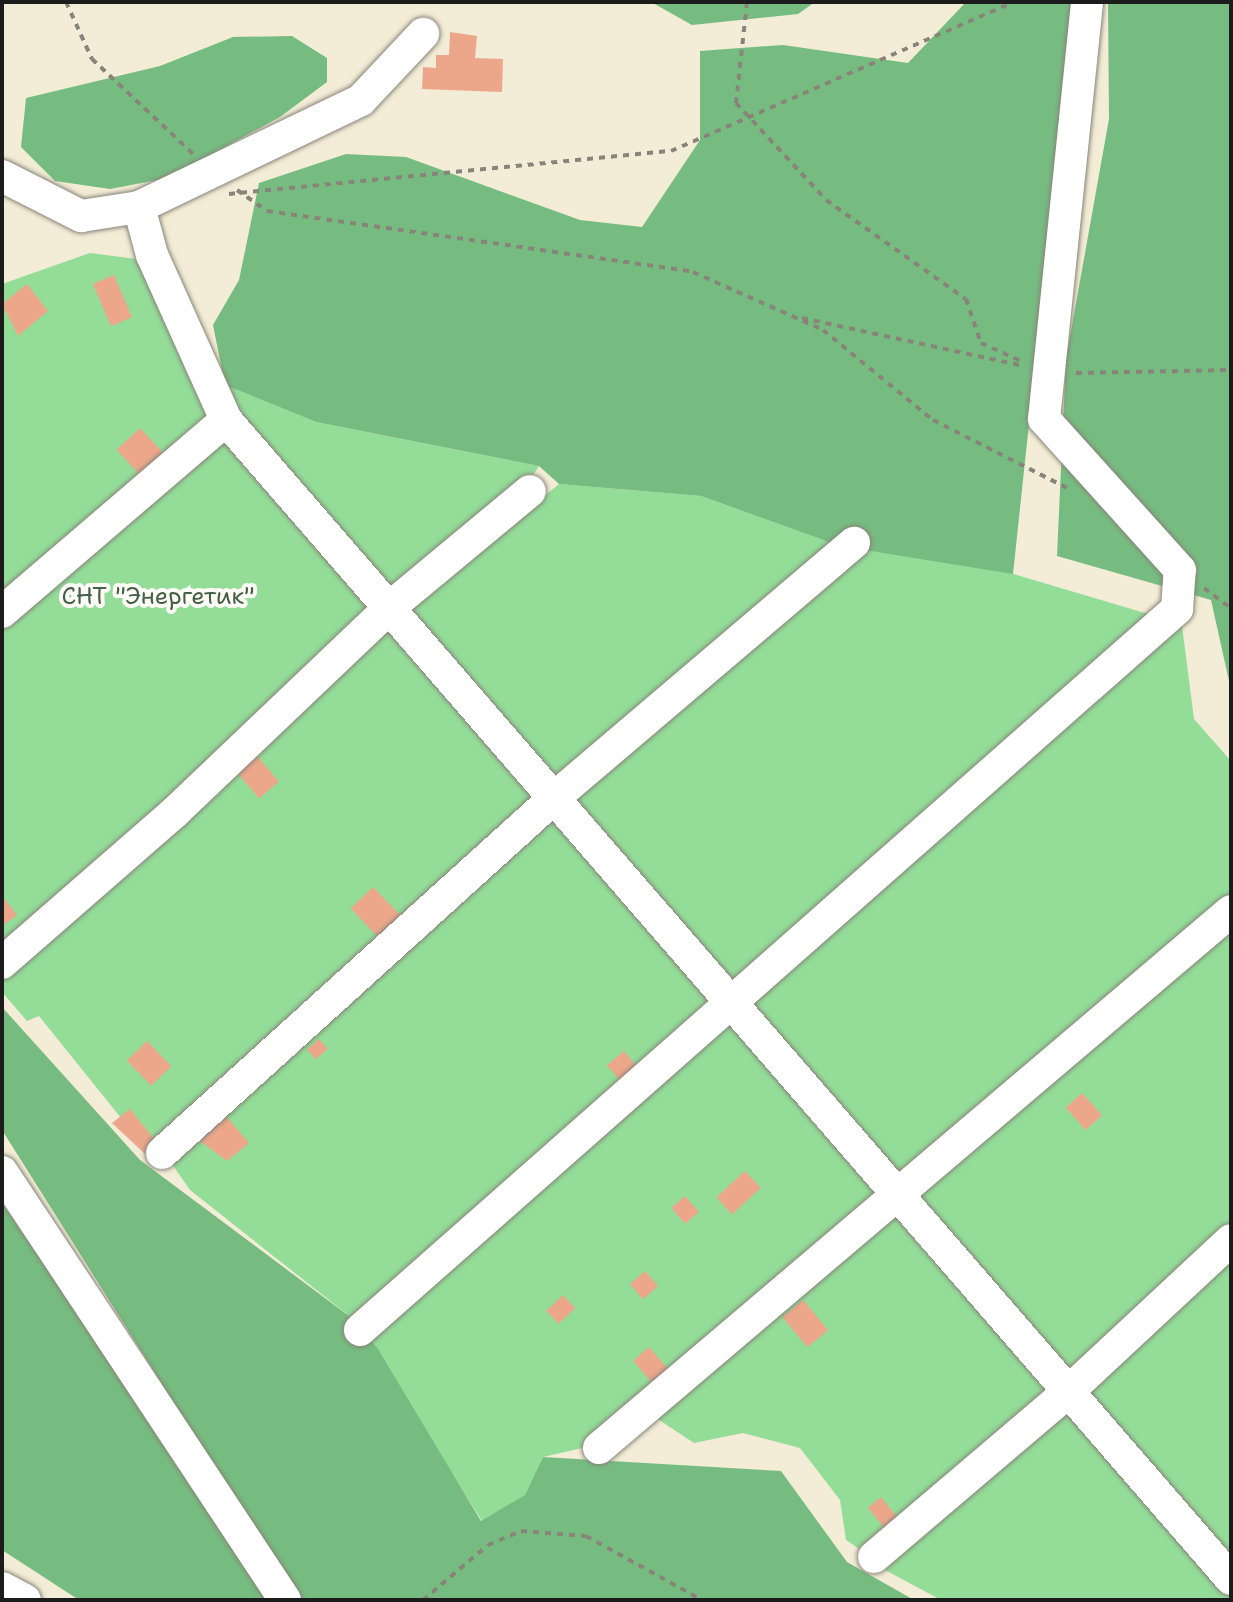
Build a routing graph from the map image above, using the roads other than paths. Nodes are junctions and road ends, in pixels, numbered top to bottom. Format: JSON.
{"nodes":[{"id":1,"x":1087,"y":2,"type":"edge"},
{"id":2,"x":423,"y":34,"type":"dead end"},
{"id":3,"x":2,"y":176,"type":"edge"},
{"id":4,"x":139,"y":207,"type":"junction"},
{"id":5,"x":226,"y":420,"type":"junction"},
{"id":6,"x":530,"y":491,"type":"dead end"},
{"id":7,"x":854,"y":543,"type":"dead end"},
{"id":8,"x":389,"y":608,"type":"junction"},
{"id":9,"x":2,"y":612,"type":"edge"},
{"id":10,"x":554,"y":798,"type":"junction"},
{"id":11,"x":1231,"y":911,"type":"edge"},
{"id":12,"x":2,"y":963,"type":"edge"},
{"id":13,"x":724,"y":1003,"type":"junction"},
{"id":14,"x":162,"y":1153,"type":"dead end"},
{"id":15,"x":2,"y":1172,"type":"edge"},
{"id":16,"x":897,"y":1201,"type":"junction"},
{"id":17,"x":1231,"y":1240,"type":"edge"},
{"id":18,"x":360,"y":1330,"type":"dead end"},
{"id":19,"x":1069,"y":1391,"type":"junction"},
{"id":20,"x":599,"y":1448,"type":"dead end"},
{"id":21,"x":874,"y":1557,"type":"dead end"},
{"id":22,"x":1231,"y":1579,"type":"edge"},
{"id":23,"x":2,"y":1588,"type":"edge"},
{"id":24,"x":25,"y":1600,"type":"edge"},
{"id":25,"x":285,"y":1600,"type":"edge"}],
"edges":[{"from":1,"to":13,"type":"street"},
{"from":2,"to":4,"type":"street"},
{"from":3,"to":4,"type":"street"},
{"from":4,"to":5,"type":"street"},
{"from":5,"to":8,"type":"street"},
{"from":5,"to":9,"type":"street"},
{"from":6,"to":8,"type":"street"},
{"from":7,"to":10,"type":"street"},
{"from":8,"to":10,"type":"street"},
{"from":8,"to":12,"type":"street"},
{"from":10,"to":13,"type":"street"},
{"from":10,"to":14,"type":"street"},
{"from":11,"to":16,"type":"street"},
{"from":13,"to":16,"type":"street"},
{"from":13,"to":18,"type":"street"},
{"from":15,"to":25,"type":"street"},
{"from":16,"to":19,"type":"street"},
{"from":16,"to":20,"type":"street"},
{"from":17,"to":19,"type":"street"},
{"from":19,"to":21,"type":"street"},
{"from":19,"to":22,"type":"street"},
{"from":23,"to":24,"type":"street"}]}
